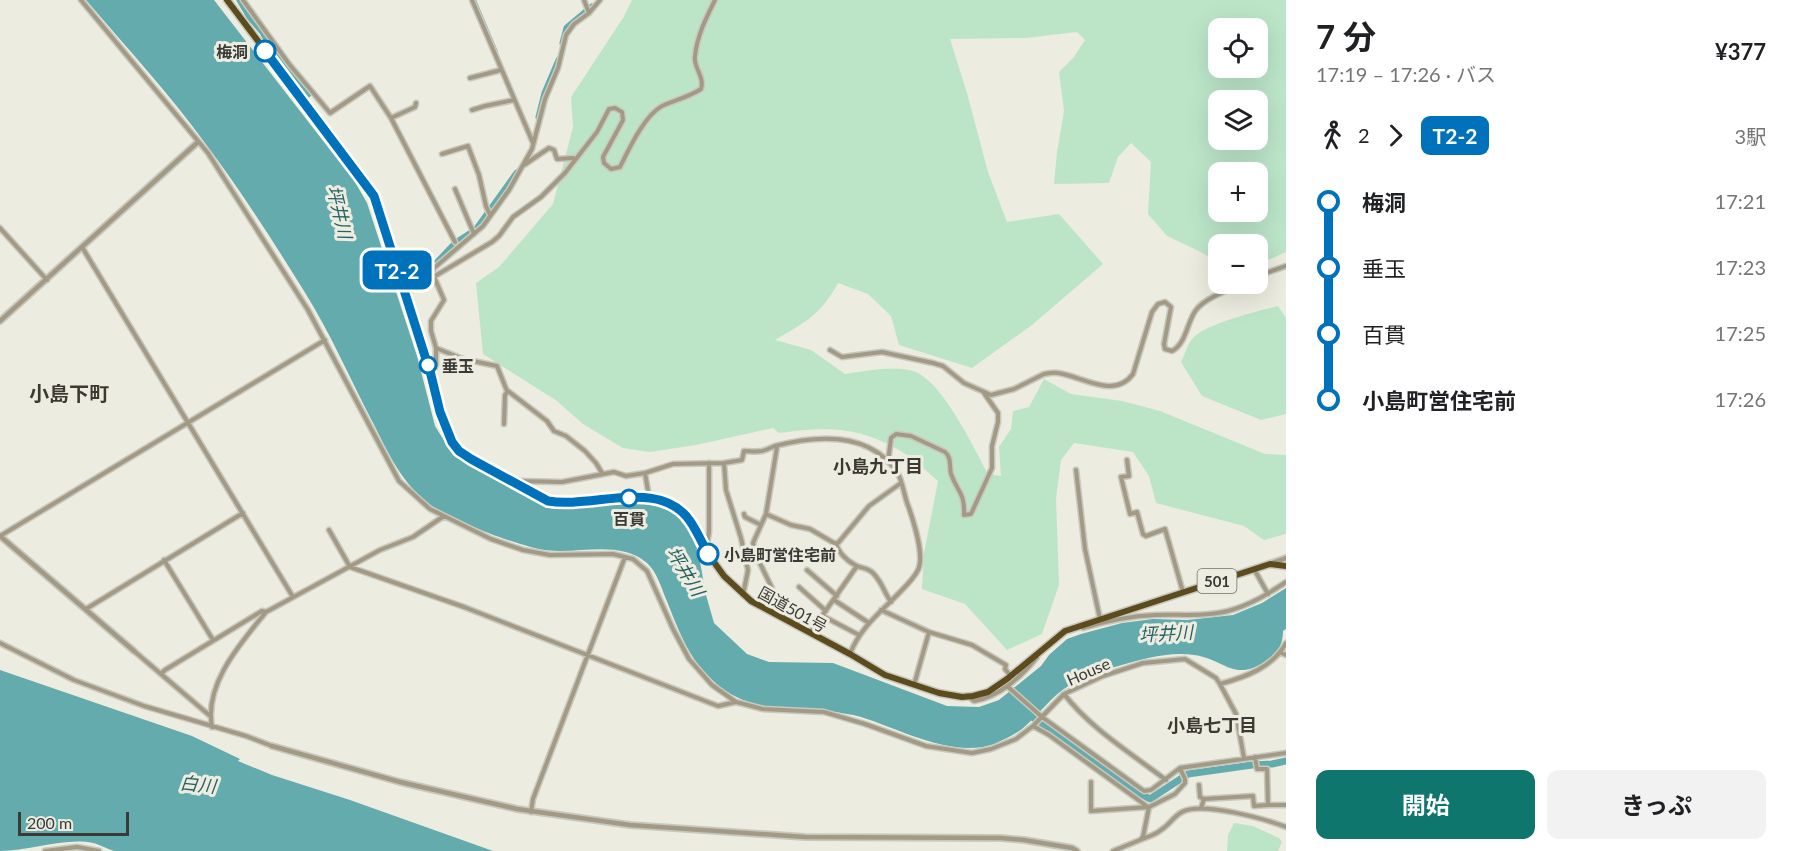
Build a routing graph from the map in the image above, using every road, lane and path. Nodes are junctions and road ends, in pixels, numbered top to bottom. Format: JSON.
{"nodes":[{"id":1,"x":81,"y":0,"type":"edge"},
{"id":2,"x":227,"y":0,"type":"edge"},
{"id":3,"x":243,"y":0,"type":"edge"},
{"id":4,"x":472,"y":0,"type":"edge"},
{"id":5,"x":584,"y":0,"type":"edge"},
{"id":6,"x":600,"y":0,"type":"edge"},
{"id":7,"x":715,"y":0,"type":"edge"},
{"id":8,"x":589,"y":11,"type":"junction"},
{"id":9,"x":501,"y":70,"type":"junction"},
{"id":10,"x":470,"y":78,"type":"dead end"},
{"id":11,"x":514,"y":100,"type":"junction"},
{"id":12,"x":416,"y":103,"type":"dead end"},
{"id":13,"x":472,"y":111,"type":"dead end"},
{"id":14,"x":391,"y":118,"type":"junction"},
{"id":15,"x":198,"y":142,"type":"junction"},
{"id":16,"x":533,"y":144,"type":"junction"},
{"id":17,"x":442,"y":154,"type":"dead end"},
{"id":18,"x":573,"y":158,"type":"dead end"},
{"id":19,"x":524,"y":165,"type":"junction"},
{"id":20,"x":455,"y":189,"type":"dead end"},
{"id":21,"x":489,"y":213,"type":"junction"},
{"id":22,"x":0,"y":228,"type":"edge"},
{"id":23,"x":473,"y":232,"type":"junction"},
{"id":24,"x":455,"y":242,"type":"dead end"},
{"id":25,"x":82,"y":247,"type":"junction"},
{"id":26,"x":1286,"y":266,"type":"edge"},
{"id":27,"x":1268,"y":272,"type":"edge"},
{"id":28,"x":433,"y":278,"type":"junction"},
{"id":29,"x":46,"y":280,"type":"junction"},
{"id":30,"x":405,"y":294,"type":"junction"},
{"id":31,"x":1222,"y":294,"type":"edge"},
{"id":32,"x":0,"y":321,"type":"edge"},
{"id":33,"x":325,"y":340,"type":"junction"},
{"id":34,"x":436,"y":348,"type":"junction"},
{"id":35,"x":830,"y":350,"type":"dead end"},
{"id":36,"x":431,"y":375,"type":"junction"},
{"id":37,"x":507,"y":391,"type":"junction"},
{"id":38,"x":984,"y":393,"type":"junction"},
{"id":39,"x":188,"y":423,"type":"junction"},
{"id":40,"x":504,"y":424,"type":"dead end"},
{"id":41,"x":777,"y":446,"type":"junction"},
{"id":42,"x":1127,"y":460,"type":"dead end"},
{"id":43,"x":888,"y":462,"type":"junction"},
{"id":44,"x":709,"y":463,"type":"junction"},
{"id":45,"x":724,"y":463,"type":"junction"},
{"id":46,"x":1076,"y":470,"type":"dead end"},
{"id":47,"x":602,"y":473,"type":"junction"},
{"id":48,"x":645,"y":473,"type":"junction"},
{"id":49,"x":513,"y":482,"type":"junction"},
{"id":50,"x":901,"y":483,"type":"junction"},
{"id":51,"x":649,"y":497,"type":"junction"},
{"id":52,"x":243,"y":513,"type":"junction"},
{"id":53,"x":744,"y":514,"type":"dead end"},
{"id":54,"x":766,"y":514,"type":"junction"},
{"id":55,"x":444,"y":516,"type":"junction"},
{"id":56,"x":761,"y":525,"type":"junction"},
{"id":57,"x":329,"y":530,"type":"dead end"},
{"id":58,"x":0,"y":536,"type":"edge"},
{"id":59,"x":836,"y":543,"type":"junction"},
{"id":60,"x":706,"y":550,"type":"junction"},
{"id":61,"x":625,"y":557,"type":"junction"},
{"id":62,"x":1286,"y":558,"type":"edge"},
{"id":63,"x":164,"y":560,"type":"junction"},
{"id":64,"x":1270,"y":564,"type":"junction"},
{"id":65,"x":1286,"y":566,"type":"edge"},
{"id":66,"x":350,"y":567,"type":"junction"},
{"id":67,"x":857,"y":567,"type":"junction"},
{"id":68,"x":1253,"y":569,"type":"junction"},
{"id":69,"x":807,"y":570,"type":"dead end"},
{"id":70,"x":1286,"y":582,"type":"edge"},
{"id":71,"x":799,"y":587,"type":"dead end"},
{"id":72,"x":1183,"y":592,"type":"junction"},
{"id":73,"x":1268,"y":594,"type":"junction"},
{"id":74,"x":743,"y":596,"type":"junction"},
{"id":75,"x":293,"y":597,"type":"junction"},
{"id":76,"x":835,"y":598,"type":"junction"},
{"id":77,"x":891,"y":602,"type":"junction"},
{"id":78,"x":86,"y":609,"type":"junction"},
{"id":79,"x":881,"y":610,"type":"junction"},
{"id":80,"x":266,"y":612,"type":"junction"},
{"id":81,"x":824,"y":614,"type":"junction"},
{"id":82,"x":1100,"y":619,"type":"junction"},
{"id":83,"x":783,"y":620,"type":"junction"},
{"id":84,"x":869,"y":623,"type":"junction"},
{"id":85,"x":929,"y":632,"type":"junction"},
{"id":86,"x":810,"y":634,"type":"junction"},
{"id":87,"x":859,"y":635,"type":"junction"},
{"id":88,"x":213,"y":640,"type":"junction"},
{"id":89,"x":0,"y":643,"type":"edge"},
{"id":90,"x":1286,"y":643,"type":"edge"},
{"id":91,"x":134,"y":651,"type":"joint"},
{"id":92,"x":1040,"y":651,"type":"junction"},
{"id":93,"x":1281,"y":653,"type":"junction"},
{"id":94,"x":850,"y":654,"type":"junction"},
{"id":95,"x":588,"y":656,"type":"junction"},
{"id":96,"x":1286,"y":656,"type":"edge"},
{"id":97,"x":161,"y":674,"type":"junction"},
{"id":98,"x":1011,"y":676,"type":"junction"},
{"id":99,"x":1220,"y":684,"type":"junction"},
{"id":100,"x":914,"y":685,"type":"junction"},
{"id":101,"x":1008,"y":687,"type":"junction"},
{"id":102,"x":1064,"y":694,"type":"junction"},
{"id":103,"x":969,"y":696,"type":"junction"},
{"id":104,"x":736,"y":702,"type":"junction"},
{"id":105,"x":210,"y":715,"type":"junction"},
{"id":106,"x":1041,"y":717,"type":"junction"},
{"id":107,"x":1034,"y":726,"type":"junction"},
{"id":108,"x":212,"y":727,"type":"junction"},
{"id":109,"x":1056,"y":727,"type":"junction"},
{"id":110,"x":1049,"y":735,"type":"junction"},
{"id":111,"x":272,"y":746,"type":"joint"},
{"id":112,"x":1286,"y":753,"type":"edge"},
{"id":113,"x":1255,"y":757,"type":"junction"},
{"id":114,"x":1244,"y":758,"type":"junction"},
{"id":115,"x":1180,"y":768,"type":"junction"},
{"id":116,"x":1166,"y":780,"type":"junction"},
{"id":117,"x":1091,"y":782,"type":"dead end"},
{"id":118,"x":1199,"y":785,"type":"dead end"},
{"id":119,"x":1204,"y":799,"type":"junction"},
{"id":120,"x":1268,"y":805,"type":"junction"},
{"id":121,"x":1286,"y":805,"type":"edge"},
{"id":122,"x":1149,"y":807,"type":"junction"},
{"id":123,"x":1201,"y":808,"type":"junction"},
{"id":124,"x":531,"y":812,"type":"junction"},
{"id":125,"x":1286,"y":827,"type":"edge"},
{"id":126,"x":1140,"y":840,"type":"junction"},
{"id":127,"x":45,"y":851,"type":"edge"},
{"id":128,"x":99,"y":851,"type":"edge"},
{"id":129,"x":1077,"y":851,"type":"edge"},
{"id":130,"x":1113,"y":851,"type":"edge"}],
"edges":[{"from":1,"to":15,"type":"street"},
{"from":2,"to":30,"type":"highway","name":"国道501号","number":"501"},
{"from":3,"to":14,"type":"street"},
{"from":4,"to":9,"type":"street"},
{"from":5,"to":8,"type":"street"},
{"from":6,"to":8,"type":"street"},
{"from":7,"to":28,"type":"street"},
{"from":8,"to":16,"type":"street"},
{"from":9,"to":10,"type":"street"},
{"from":9,"to":11,"type":"street"},
{"from":11,"to":13,"type":"street"},
{"from":11,"to":16,"type":"street"},
{"from":12,"to":14,"type":"street"},
{"from":14,"to":24,"type":"street"},
{"from":15,"to":25,"type":"street"},
{"from":15,"to":33,"type":"street"},
{"from":16,"to":19,"type":"street"},
{"from":17,"to":21,"type":"street"},
{"from":18,"to":19,"type":"street"},
{"from":19,"to":21,"type":"street"},
{"from":20,"to":23,"type":"street"},
{"from":21,"to":23,"type":"street"},
{"from":22,"to":29,"type":"street"},
{"from":23,"to":28,"type":"street"},
{"from":25,"to":29,"type":"street"},
{"from":25,"to":39,"type":"street"},
{"from":26,"to":27,"type":"street"},
{"from":28,"to":30,"type":"street"},
{"from":28,"to":34,"type":"street"},
{"from":29,"to":32,"type":"street"},
{"from":30,"to":36,"type":"highway","name":"国道501号","number":"501"},
{"from":31,"to":38,"type":"street"},
{"from":33,"to":39,"type":"street"},
{"from":33,"to":55,"type":"street"},
{"from":34,"to":36,"type":"street"},
{"from":34,"to":37,"type":"street"},
{"from":35,"to":38,"type":"street"},
{"from":36,"to":49,"type":"highway","name":"国道501号","number":"501"},
{"from":37,"to":40,"type":"street"},
{"from":37,"to":47,"type":"street"},
{"from":38,"to":43,"type":"street"},
{"from":39,"to":52,"type":"street"},
{"from":39,"to":58,"type":"street"},
{"from":41,"to":43,"type":"street"},
{"from":41,"to":45,"type":"street"},
{"from":41,"to":54,"type":"street"},
{"from":42,"to":72,"type":"street"},
{"from":43,"to":50,"type":"street"},
{"from":44,"to":45,"type":"street"},
{"from":44,"to":48,"type":"street"},
{"from":44,"to":60,"type":"street"},
{"from":45,"to":74,"type":"street"},
{"from":46,"to":82,"type":"street"},
{"from":47,"to":48,"type":"street"},
{"from":47,"to":49,"type":"street"},
{"from":48,"to":51,"type":"street"},
{"from":49,"to":51,"type":"highway","name":"国道501号","number":"501"},
{"from":50,"to":59,"type":"street"},
{"from":50,"to":77,"type":"street"},
{"from":51,"to":60,"type":"highway","name":"国道501号","number":"501"},
{"from":52,"to":63,"type":"street"},
{"from":52,"to":75,"type":"street"},
{"from":53,"to":56,"type":"street"},
{"from":54,"to":56,"type":"street"},
{"from":54,"to":59,"type":"street"},
{"from":55,"to":61,"type":"street"},
{"from":55,"to":66,"type":"street"},
{"from":56,"to":83,"type":"street"},
{"from":57,"to":66,"type":"street"},
{"from":58,"to":78,"type":"street"},
{"from":59,"to":67,"type":"street"},
{"from":60,"to":74,"type":"highway","name":"国道501号","number":"501"},
{"from":61,"to":95,"type":"street"},
{"from":61,"to":104,"type":"street"},
{"from":62,"to":64,"type":"street"},
{"from":63,"to":78,"type":"street"},
{"from":63,"to":88,"type":"street"},
{"from":64,"to":65,"type":"highway","name":"国道501号","number":"501"},
{"from":64,"to":68,"type":"highway","name":"国道501号","number":"501"},
{"from":66,"to":75,"type":"street"},
{"from":66,"to":95,"type":"street"},
{"from":67,"to":76,"type":"street"},
{"from":67,"to":77,"type":"street"},
{"from":68,"to":72,"type":"highway","name":"国道501号","number":"501"},
{"from":68,"to":73,"type":"street"},
{"from":69,"to":76,"type":"street"},
{"from":70,"to":73,"type":"street"},
{"from":71,"to":81,"type":"street"},
{"from":72,"to":82,"type":"highway","name":"国道501号","number":"501"},
{"from":73,"to":92,"type":"street"},
{"from":74,"to":83,"type":"highway","name":"国道501号","number":"501"},
{"from":75,"to":80,"type":"street"},
{"from":76,"to":81,"type":"street"},
{"from":76,"to":84,"type":"street"},
{"from":77,"to":79,"type":"street"},
{"from":78,"to":91,"type":"street"},
{"from":79,"to":84,"type":"street"},
{"from":79,"to":85,"type":"street"},
{"from":80,"to":88,"type":"street"},
{"from":80,"to":105,"type":"street"},
{"from":81,"to":86,"type":"street"},
{"from":81,"to":87,"type":"street"},
{"from":82,"to":92,"type":"highway","name":"国道501号","number":"501"},
{"from":83,"to":86,"type":"highway","name":"国道501号","number":"501"},
{"from":84,"to":87,"type":"street"},
{"from":85,"to":98,"type":"street"},
{"from":85,"to":100,"type":"street"},
{"from":86,"to":94,"type":"highway","name":"国道501号","number":"501"},
{"from":87,"to":94,"type":"street"},
{"from":88,"to":97,"type":"street"},
{"from":89,"to":108,"type":"street"},
{"from":90,"to":93,"type":"street"},
{"from":91,"to":97,"type":"street"},
{"from":92,"to":98,"type":"highway","name":"国道501号","number":"501"},
{"from":92,"to":101,"type":"street"},
{"from":93,"to":96,"type":"street"},
{"from":93,"to":99,"type":"street"},
{"from":94,"to":100,"type":"highway","name":"国道501号","number":"501"},
{"from":95,"to":104,"type":"street"},
{"from":95,"to":124,"type":"street"},
{"from":97,"to":105,"type":"street"},
{"from":98,"to":103,"type":"highway","name":"国道501号","number":"501"},
{"from":99,"to":102,"type":"street","name":"House"},
{"from":99,"to":114,"type":"street"},
{"from":100,"to":103,"type":"highway","name":"国道501号","number":"501"},
{"from":101,"to":103,"type":"street"},
{"from":101,"to":106,"type":"street"},
{"from":102,"to":106,"type":"street"},
{"from":102,"to":116,"type":"street"},
{"from":104,"to":107,"type":"street"},
{"from":105,"to":108,"type":"street"},
{"from":106,"to":107,"type":"street"},
{"from":106,"to":109,"type":"street"},
{"from":107,"to":110,"type":"street"},
{"from":108,"to":111,"type":"street"},
{"from":109,"to":110,"type":"street"},
{"from":109,"to":116,"type":"street"},
{"from":110,"to":122,"type":"street"},
{"from":111,"to":124,"type":"street"},
{"from":112,"to":113,"type":"street"},
{"from":113,"to":114,"type":"street"},
{"from":113,"to":120,"type":"street"},
{"from":114,"to":115,"type":"street"},
{"from":115,"to":116,"type":"street"},
{"from":115,"to":122,"type":"street"},
{"from":117,"to":122,"type":"street"},
{"from":118,"to":119,"type":"street"},
{"from":119,"to":120,"type":"street"},
{"from":119,"to":123,"type":"street"},
{"from":120,"to":121,"type":"street"},
{"from":122,"to":126,"type":"street"},
{"from":123,"to":125,"type":"street"},
{"from":123,"to":126,"type":"street"},
{"from":124,"to":129,"type":"street"},
{"from":126,"to":130,"type":"street"},
{"from":127,"to":128,"type":"street"}]}
